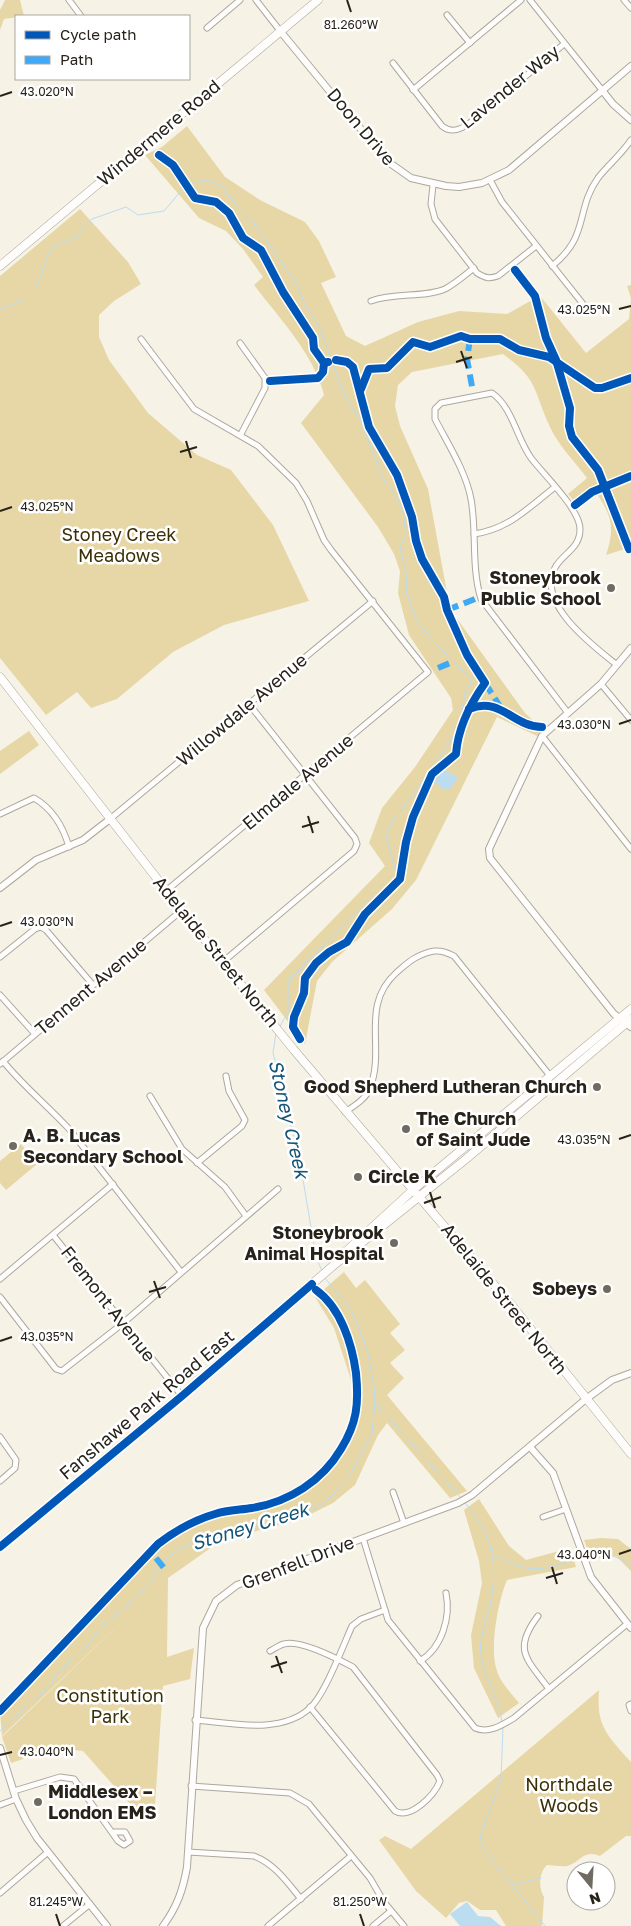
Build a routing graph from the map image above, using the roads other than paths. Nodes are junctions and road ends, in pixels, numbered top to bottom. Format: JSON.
{"nodes":[{"id":1,"x":69,"y":0,"type":"edge"},
{"id":2,"x":240,"y":0,"type":"edge"},
{"id":3,"x":256,"y":0,"type":"edge"},
{"id":4,"x":318,"y":0,"type":"edge"},
{"id":5,"x":521,"y":0,"type":"edge"},
{"id":6,"x":530,"y":0,"type":"edge"},
{"id":7,"x":624,"y":0,"type":"edge"},
{"id":8,"x":631,"y":8,"type":"edge"},
{"id":9,"x":80,"y":15,"type":"edge"},
{"id":10,"x":447,"y":15,"type":"dead end"},
{"id":11,"x":207,"y":28,"type":"dead end"},
{"id":12,"x":281,"y":32,"type":"junction"},
{"id":13,"x":470,"y":43,"type":"junction"},
{"id":14,"x":564,"y":44,"type":"junction"},
{"id":15,"x":393,"y":63,"type":"dead end"},
{"id":16,"x":631,"y":66,"type":"edge"},
{"id":17,"x":413,"y":90,"type":"junction"},
{"id":18,"x":602,"y":90,"type":"junction"},
{"id":19,"x":631,"y":120,"type":"edge"},
{"id":20,"x":631,"y":140,"type":"edge"},
{"id":21,"x":490,"y":180,"type":"junction"},
{"id":22,"x":433,"y":185,"type":"junction"},
{"id":23,"x":536,"y":246,"type":"junction"},
{"id":24,"x":0,"y":266,"type":"edge"},
{"id":25,"x":552,"y":266,"type":"junction"},
{"id":26,"x":474,"y":268,"type":"junction"},
{"id":27,"x":371,"y":302,"type":"dead end"},
{"id":28,"x":583,"y":304,"type":"dead end"},
{"id":29,"x":141,"y":339,"type":"dead end"},
{"id":30,"x":240,"y":343,"type":"dead end"},
{"id":31,"x":241,"y":434,"type":"junction"},
{"id":32,"x":555,"y":487,"type":"junction"},
{"id":33,"x":474,"y":534,"type":"junction"},
{"id":34,"x":373,"y":601,"type":"junction"},
{"id":35,"x":631,"y":648,"type":"edge"},
{"id":36,"x":616,"y":665,"type":"junction"},
{"id":37,"x":0,"y":677,"type":"edge"},
{"id":38,"x":601,"y":684,"type":"junction"},
{"id":39,"x":249,"y":704,"type":"junction"},
{"id":40,"x":568,"y":714,"type":"junction"},
{"id":41,"x":631,"y":720,"type":"edge"},
{"id":42,"x":542,"y":736,"type":"junction"},
{"id":43,"x":306,"y":775,"type":"junction"},
{"id":44,"x":0,"y":814,"type":"edge"},
{"id":45,"x":110,"y":819,"type":"junction"},
{"id":46,"x":69,"y":847,"type":"junction"},
{"id":47,"x":631,"y":849,"type":"edge"},
{"id":48,"x":0,"y":888,"type":"edge"},
{"id":49,"x":166,"y":891,"type":"junction"},
{"id":50,"x":182,"y":910,"type":"junction"},
{"id":51,"x":0,"y":957,"type":"edge"},
{"id":52,"x":224,"y":961,"type":"junction"},
{"id":53,"x":93,"y":985,"type":"junction"},
{"id":54,"x":0,"y":995,"type":"edge"},
{"id":55,"x":631,"y":1009,"type":"edge"},
{"id":56,"x":627,"y":1022,"type":"edge"},
{"id":57,"x":35,"y":1034,"type":"junction"},
{"id":58,"x":2,"y":1062,"type":"edge"},
{"id":59,"x":226,"y":1076,"type":"dead end"},
{"id":60,"x":551,"y":1077,"type":"junction"},
{"id":61,"x":150,"y":1096,"type":"dead end"},
{"id":62,"x":345,"y":1112,"type":"junction"},
{"id":63,"x":197,"y":1163,"type":"junction"},
{"id":64,"x":113,"y":1184,"type":"junction"},
{"id":65,"x":278,"y":1189,"type":"dead end"},
{"id":66,"x":413,"y":1190,"type":"junction"},
{"id":67,"x":419,"y":1197,"type":"junction"},
{"id":68,"x":246,"y":1216,"type":"junction"},
{"id":69,"x":53,"y":1235,"type":"junction"},
{"id":70,"x":334,"y":1265,"type":"junction"},
{"id":71,"x":181,"y":1272,"type":"junction"},
{"id":72,"x":0,"y":1279,"type":"edge"},
{"id":73,"x":0,"y":1297,"type":"edge"},
{"id":74,"x":122,"y":1324,"type":"junction"},
{"id":75,"x":631,"y":1373,"type":"edge"},
{"id":76,"x":182,"y":1396,"type":"junction"},
{"id":77,"x":586,"y":1399,"type":"junction"},
{"id":78,"x":0,"y":1437,"type":"edge"},
{"id":79,"x":530,"y":1447,"type":"junction"},
{"id":80,"x":631,"y":1454,"type":"edge"},
{"id":81,"x":0,"y":1480,"type":"edge"},
{"id":82,"x":393,"y":1492,"type":"dead end"},
{"id":83,"x":566,"y":1509,"type":"junction"},
{"id":84,"x":543,"y":1518,"type":"dead end"},
{"id":85,"x":404,"y":1523,"type":"junction"},
{"id":86,"x":364,"y":1538,"type":"junction"},
{"id":87,"x":0,"y":1547,"type":"edge"},
{"id":88,"x":446,"y":1592,"type":"dead end"},
{"id":89,"x":385,"y":1610,"type":"junction"},
{"id":90,"x":538,"y":1616,"type":"dead end"},
{"id":91,"x":629,"y":1626,"type":"edge"},
{"id":92,"x":270,"y":1651,"type":"dead end"},
{"id":93,"x":337,"y":1658,"type":"junction"},
{"id":94,"x":420,"y":1661,"type":"junction"},
{"id":95,"x":549,"y":1689,"type":"junction"},
{"id":96,"x":631,"y":1704,"type":"edge"},
{"id":97,"x":310,"y":1707,"type":"junction"},
{"id":98,"x":631,"y":1711,"type":"edge"},
{"id":99,"x":195,"y":1720,"type":"junction"},
{"id":100,"x":0,"y":1748,"type":"edge"},
{"id":101,"x":191,"y":1786,"type":"junction"},
{"id":102,"x":14,"y":1791,"type":"junction"},
{"id":103,"x":16,"y":1799,"type":"junction"},
{"id":104,"x":0,"y":1805,"type":"edge"},
{"id":105,"x":114,"y":1832,"type":"dead end"},
{"id":106,"x":48,"y":1852,"type":"junction"},
{"id":107,"x":188,"y":1852,"type":"junction"},
{"id":108,"x":351,"y":1856,"type":"junction"},
{"id":109,"x":0,"y":1893,"type":"edge"},
{"id":110,"x":301,"y":1899,"type":"junction"},
{"id":111,"x":90,"y":1904,"type":"junction"},
{"id":112,"x":391,"y":1911,"type":"junction"},
{"id":113,"x":63,"y":1926,"type":"edge"},
{"id":114,"x":107,"y":1926,"type":"edge"},
{"id":115,"x":163,"y":1926,"type":"edge"},
{"id":116,"x":268,"y":1926,"type":"edge"},
{"id":117,"x":373,"y":1926,"type":"edge"},
{"id":118,"x":404,"y":1926,"type":"edge"}],
"edges":[{"from":1,"to":9,"type":"street"},
{"from":2,"to":11,"type":"street"},
{"from":3,"to":12,"type":"street"},
{"from":4,"to":12,"type":"main road","name":"Windermere Road"},
{"from":5,"to":13,"type":"street"},
{"from":6,"to":14,"type":"street"},
{"from":7,"to":8,"type":"street"},
{"from":10,"to":13,"type":"street"},
{"from":12,"to":22,"type":"street","name":"Doon Drive"},
{"from":12,"to":24,"type":"main road","name":"Windermere Road"},
{"from":13,"to":17,"type":"street"},
{"from":14,"to":17,"type":"street","name":"Lavender Way"},
{"from":14,"to":18,"type":"street"},
{"from":15,"to":17,"type":"street","name":"Lavender Way"},
{"from":16,"to":18,"type":"street","name":"Doon Drive"},
{"from":18,"to":19,"type":"street"},
{"from":18,"to":21,"type":"street","name":"Doon Drive"},
{"from":20,"to":25,"type":"street"},
{"from":21,"to":22,"type":"street","name":"Doon Drive"},
{"from":21,"to":23,"type":"street"},
{"from":22,"to":26,"type":"street"},
{"from":23,"to":25,"type":"street"},
{"from":23,"to":26,"type":"street"},
{"from":25,"to":28,"type":"street"},
{"from":26,"to":27,"type":"street"},
{"from":29,"to":31,"type":"street"},
{"from":30,"to":31,"type":"street"},
{"from":31,"to":34,"type":"street"},
{"from":32,"to":33,"type":"street"},
{"from":32,"to":33,"type":"street"},
{"from":32,"to":36,"type":"street"},
{"from":33,"to":40,"type":"street"},
{"from":34,"to":39,"type":"street","name":"Willowdale Avenue"},
{"from":34,"to":43,"type":"street","name":"Elmdale Avenue"},
{"from":35,"to":36,"type":"street"},
{"from":36,"to":38,"type":"street"},
{"from":37,"to":45,"type":"main road","name":"Adelaide Street North"},
{"from":38,"to":40,"type":"street"},
{"from":38,"to":41,"type":"street"},
{"from":39,"to":43,"type":"street"},
{"from":39,"to":45,"type":"street","name":"Willowdale Avenue"},
{"from":40,"to":42,"type":"street"},
{"from":42,"to":47,"type":"street"},
{"from":42,"to":56,"type":"street"},
{"from":43,"to":49,"type":"street","name":"Elmdale Avenue"},
{"from":43,"to":52,"type":"street"},
{"from":44,"to":46,"type":"street"},
{"from":45,"to":46,"type":"street"},
{"from":45,"to":49,"type":"main road","name":"Adelaide Street North"},
{"from":46,"to":48,"type":"street"},
{"from":49,"to":50,"type":"main road","name":"Adelaide Street North"},
{"from":50,"to":52,"type":"main road","name":"Adelaide Street North"},
{"from":50,"to":53,"type":"street","name":"Tennent Avenue"},
{"from":51,"to":53,"type":"street"},
{"from":52,"to":62,"type":"main road","name":"Adelaide Street North"},
{"from":53,"to":57,"type":"street","name":"Tennent Avenue"},
{"from":54,"to":57,"type":"street"},
{"from":55,"to":56,"type":"main road","name":"Fanshawe Park Road East"},
{"from":56,"to":60,"type":"main road","name":"Fanshawe Park Road East"},
{"from":56,"to":67,"type":"main road","name":"Fanshawe Park Road East"},
{"from":57,"to":58,"type":"street","name":"Tennent Avenue"},
{"from":58,"to":64,"type":"street"},
{"from":59,"to":63,"type":"street"},
{"from":60,"to":62,"type":"street"},
{"from":60,"to":66,"type":"main road","name":"Fanshawe Park Road East"},
{"from":61,"to":63,"type":"street"},
{"from":62,"to":66,"type":"main road","name":"Adelaide Street North"},
{"from":63,"to":68,"type":"street"},
{"from":64,"to":69,"type":"street"},
{"from":64,"to":71,"type":"street"},
{"from":65,"to":68,"type":"street"},
{"from":66,"to":67,"type":"main road","name":"Adelaide Street North"},
{"from":66,"to":70,"type":"main road","name":"Fanshawe Park Road East"},
{"from":67,"to":70,"type":"main road","name":"Fanshawe Park Road East"},
{"from":67,"to":77,"type":"main road","name":"Adelaide Street North"},
{"from":68,"to":71,"type":"street"},
{"from":69,"to":72,"type":"street"},
{"from":69,"to":74,"type":"street","name":"Fremont Avenue"},
{"from":70,"to":76,"type":"main road","name":"Fanshawe Park Road East"},
{"from":71,"to":74,"type":"street"},
{"from":73,"to":74,"type":"street"},
{"from":74,"to":76,"type":"street","name":"Fremont Avenue"},
{"from":75,"to":77,"type":"street","name":"Grenfell Drive"},
{"from":76,"to":87,"type":"main road","name":"Fanshawe Park Road East"},
{"from":77,"to":79,"type":"street","name":"Grenfell Drive"},
{"from":77,"to":80,"type":"main road","name":"Adelaide Street North"},
{"from":78,"to":81,"type":"street"},
{"from":79,"to":83,"type":"street"},
{"from":79,"to":85,"type":"street","name":"Grenfell Drive"},
{"from":82,"to":85,"type":"street"},
{"from":83,"to":84,"type":"street"},
{"from":83,"to":91,"type":"street"},
{"from":85,"to":86,"type":"street","name":"Grenfell Drive"},
{"from":86,"to":89,"type":"street"},
{"from":86,"to":99,"type":"street","name":"Grenfell Drive"},
{"from":88,"to":94,"type":"street"},
{"from":89,"to":93,"type":"street"},
{"from":89,"to":94,"type":"street"},
{"from":90,"to":95,"type":"street"},
{"from":91,"to":95,"type":"street"},
{"from":92,"to":93,"type":"street"},
{"from":93,"to":97,"type":"street"},
{"from":93,"to":97,"type":"street"},
{"from":94,"to":95,"type":"street"},
{"from":96,"to":98,"type":"street"},
{"from":97,"to":99,"type":"street"},
{"from":99,"to":101,"type":"street","name":"Grenfell Drive"},
{"from":100,"to":102,"type":"street"},
{"from":101,"to":107,"type":"street","name":"Grenfell Drive"},
{"from":101,"to":108,"type":"street"},
{"from":102,"to":103,"type":"street"},
{"from":102,"to":105,"type":"street"},
{"from":103,"to":104,"type":"street"},
{"from":103,"to":106,"type":"street"},
{"from":106,"to":109,"type":"street"},
{"from":106,"to":111,"type":"street"},
{"from":107,"to":110,"type":"street"},
{"from":107,"to":115,"type":"street","name":"Grenfell Drive"},
{"from":108,"to":110,"type":"street"},
{"from":108,"to":112,"type":"street"},
{"from":110,"to":116,"type":"street"},
{"from":111,"to":113,"type":"street"},
{"from":111,"to":114,"type":"street"},
{"from":112,"to":117,"type":"street"},
{"from":112,"to":118,"type":"street"}]}
